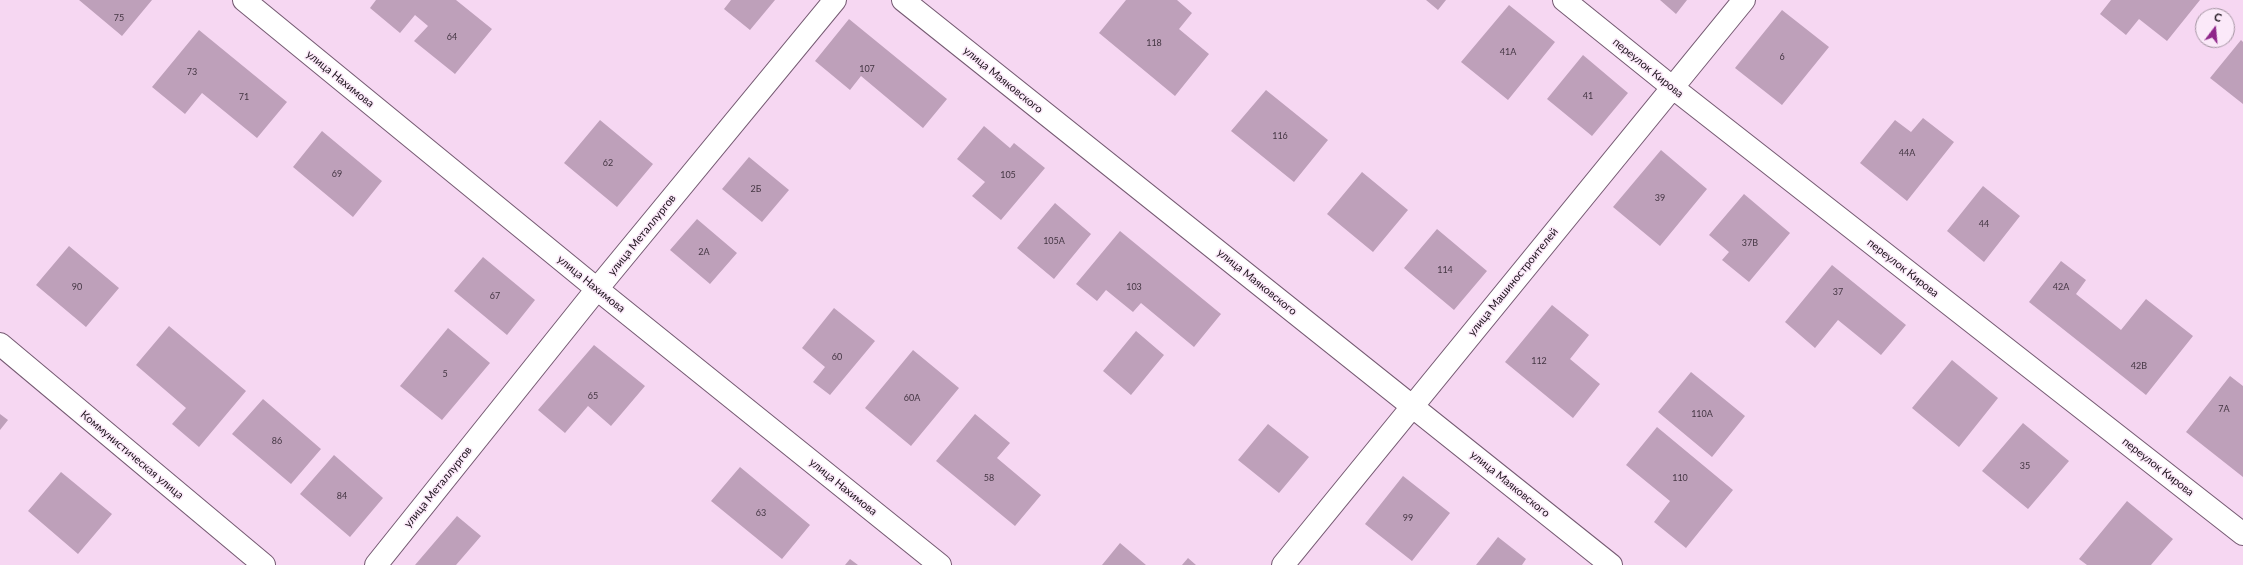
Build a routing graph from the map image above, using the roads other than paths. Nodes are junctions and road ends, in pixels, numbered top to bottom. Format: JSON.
{"nodes":[{"id":1,"x":244,"y":0,"type":"edge"},
{"id":2,"x":835,"y":0,"type":"edge"},
{"id":3,"x":902,"y":0,"type":"edge"},
{"id":4,"x":1564,"y":0,"type":"edge"},
{"id":5,"x":1744,"y":0,"type":"edge"},
{"id":6,"x":1672,"y":87,"type":"junction"},
{"id":7,"x":597,"y":289,"type":"junction"},
{"id":8,"x":0,"y":344,"type":"edge"},
{"id":9,"x":1412,"y":406,"type":"junction"},
{"id":10,"x":2243,"y":534,"type":"edge"},
{"id":11,"x":264,"y":565,"type":"edge"},
{"id":12,"x":376,"y":565,"type":"edge"},
{"id":13,"x":940,"y":565,"type":"edge"},
{"id":14,"x":1283,"y":565,"type":"edge"},
{"id":15,"x":1611,"y":565,"type":"edge"}],
"edges":[{"from":1,"to":7,"type":"street","name":"улица Нахимова"},
{"from":2,"to":7,"type":"street","name":"улица Металлургов"},
{"from":3,"to":9,"type":"street","name":"улица Маяковского"},
{"from":4,"to":6,"type":"street","name":"переулок Кирова"},
{"from":5,"to":6,"type":"street","name":"улица Машиностроителей"},
{"from":6,"to":9,"type":"street","name":"улица Машиностроителей"},
{"from":6,"to":10,"type":"street","name":"переулок Кирова"},
{"from":7,"to":12,"type":"street","name":"улица Металлургов"},
{"from":7,"to":13,"type":"street","name":"улица Нахимова"},
{"from":8,"to":11,"type":"street","name":"Коммунистическая улица"},
{"from":9,"to":14,"type":"street","name":"улица Машиностроителей"},
{"from":9,"to":15,"type":"street","name":"улица Маяковского"}]}
